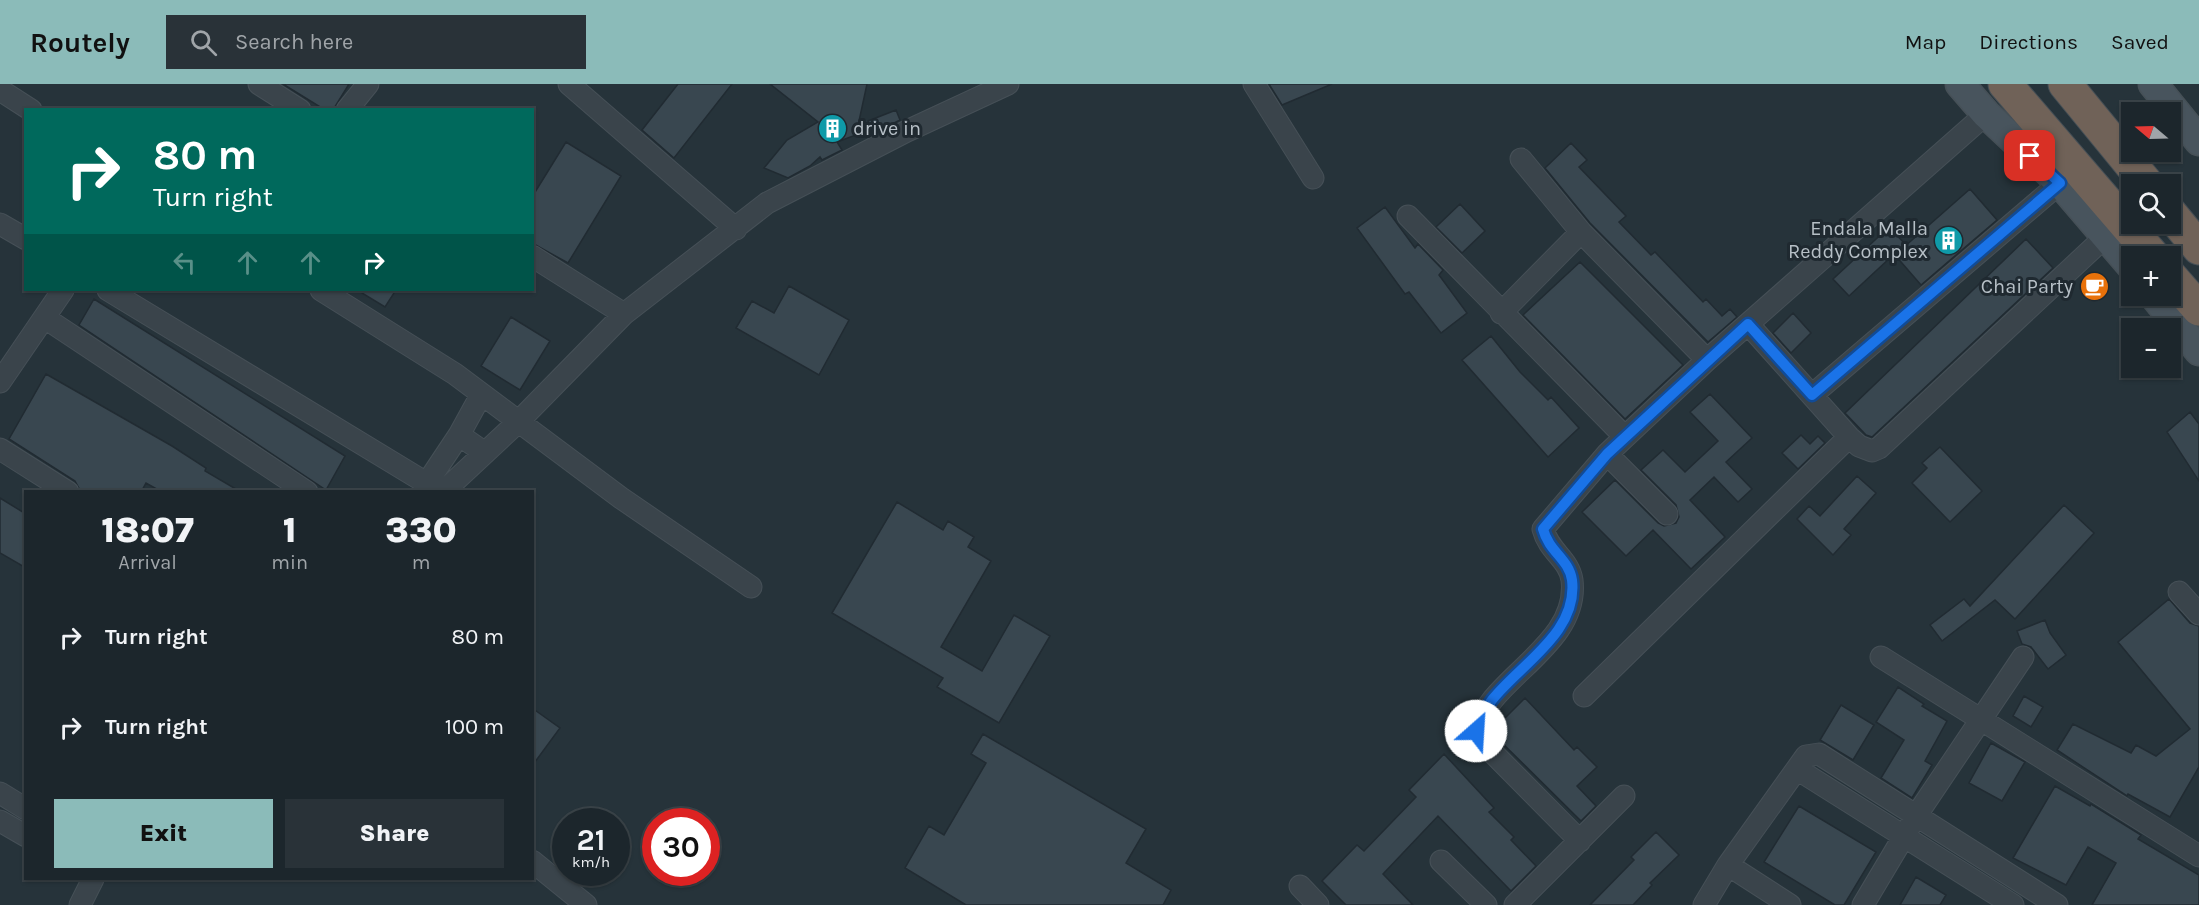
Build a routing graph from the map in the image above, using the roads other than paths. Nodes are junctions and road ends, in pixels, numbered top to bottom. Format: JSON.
{"nodes":[{"id":1,"x":259,"y":84,"type":"edge"},
{"id":2,"x":368,"y":84,"type":"edge"},
{"id":3,"x":569,"y":84,"type":"edge"},
{"id":4,"x":1008,"y":84,"type":"edge"},
{"id":5,"x":1254,"y":84,"type":"edge"},
{"id":6,"x":1960,"y":84,"type":"edge"},
{"id":7,"x":2005,"y":84,"type":"edge"},
{"id":8,"x":2065,"y":84,"type":"edge"},
{"id":9,"x":2164,"y":88,"type":"edge"},
{"id":10,"x":0,"y":90,"type":"edge"},
{"id":11,"x":28,"y":108,"type":"edge"},
{"id":12,"x":297,"y":108,"type":"edge"},
{"id":13,"x":349,"y":108,"type":"edge"},
{"id":14,"x":1986,"y":114,"type":"junction"},
{"id":15,"x":2199,"y":141,"type":"edge"},
{"id":16,"x":1521,"y":159,"type":"dead end"},
{"id":17,"x":2139,"y":174,"type":"edge"},
{"id":18,"x":1313,"y":178,"type":"dead end"},
{"id":19,"x":2060,"y":183,"type":"junction"},
{"id":20,"x":1408,"y":216,"type":"dead end"},
{"id":21,"x":0,"y":224,"type":"edge"},
{"id":22,"x":2181,"y":226,"type":"edge"},
{"id":23,"x":736,"y":229,"type":"junction"},
{"id":24,"x":1581,"y":232,"type":"junction"},
{"id":25,"x":2106,"y":236,"type":"junction"},
{"id":26,"x":24,"y":238,"type":"edge"},
{"id":27,"x":2145,"y":246,"type":"edge"},
{"id":28,"x":2199,"y":248,"type":"edge"},
{"id":29,"x":2121,"y":254,"type":"edge"},
{"id":30,"x":534,"y":257,"type":"edge"},
{"id":31,"x":2181,"y":289,"type":"edge"},
{"id":32,"x":62,"y":291,"type":"edge"},
{"id":33,"x":110,"y":291,"type":"edge"},
{"id":34,"x":323,"y":291,"type":"edge"},
{"id":35,"x":2162,"y":306,"type":"edge"},
{"id":36,"x":2199,"y":309,"type":"edge"},
{"id":37,"x":1501,"y":313,"type":"junction"},
{"id":38,"x":624,"y":314,"type":"junction"},
{"id":39,"x":45,"y":318,"type":"junction"},
{"id":40,"x":1748,"y":324,"type":"junction"},
{"id":41,"x":2199,"y":351,"type":"edge"},
{"id":42,"x":1707,"y":360,"type":"junction"},
{"id":43,"x":0,"y":382,"type":"edge"},
{"id":44,"x":481,"y":395,"type":"junction"},
{"id":45,"x":1812,"y":395,"type":"junction"},
{"id":46,"x":518,"y":423,"type":"junction"},
{"id":47,"x":459,"y":435,"type":"junction"},
{"id":48,"x":1625,"y":437,"type":"junction"},
{"id":49,"x":1849,"y":437,"type":"junction"},
{"id":50,"x":0,"y":449,"type":"edge"},
{"id":51,"x":485,"y":453,"type":"junction"},
{"id":52,"x":1607,"y":454,"type":"junction"},
{"id":53,"x":65,"y":490,"type":"edge"},
{"id":54,"x":304,"y":490,"type":"edge"},
{"id":55,"x":445,"y":490,"type":"edge"},
{"id":56,"x":1666,"y":514,"type":"dead end"},
{"id":57,"x":751,"y":587,"type":"dead end"},
{"id":58,"x":2179,"y":592,"type":"dead end"},
{"id":59,"x":2199,"y":614,"type":"edge"},
{"id":60,"x":1881,"y":657,"type":"dead end"},
{"id":61,"x":2023,"y":657,"type":"dead end"},
{"id":62,"x":1584,"y":696,"type":"dead end"},
{"id":63,"x":1980,"y":720,"type":"junction"},
{"id":64,"x":1797,"y":769,"type":"junction"},
{"id":65,"x":0,"y":793,"type":"edge"},
{"id":66,"x":1624,"y":796,"type":"dead end"},
{"id":67,"x":24,"y":808,"type":"edge"},
{"id":68,"x":1916,"y":816,"type":"junction"},
{"id":69,"x":0,"y":821,"type":"edge"},
{"id":70,"x":24,"y":836,"type":"edge"},
{"id":71,"x":1905,"y":836,"type":"junction"},
{"id":72,"x":1580,"y":841,"type":"junction"},
{"id":73,"x":2199,"y":855,"type":"edge"},
{"id":74,"x":1441,"y":861,"type":"dead end"},
{"id":75,"x":534,"y":863,"type":"edge"},
{"id":76,"x":1728,"y":865,"type":"junction"},
{"id":77,"x":92,"y":880,"type":"edge"},
{"id":78,"x":1300,"y":886,"type":"dead end"},
{"id":79,"x":80,"y":905,"type":"edge"},
{"id":80,"x":586,"y":905,"type":"edge"},
{"id":81,"x":1318,"y":905,"type":"edge"},
{"id":82,"x":1486,"y":905,"type":"edge"},
{"id":83,"x":1515,"y":905,"type":"edge"},
{"id":84,"x":1704,"y":905,"type":"edge"},
{"id":85,"x":1790,"y":905,"type":"edge"},
{"id":86,"x":1863,"y":905,"type":"edge"},
{"id":87,"x":2013,"y":905,"type":"edge"},
{"id":88,"x":2058,"y":905,"type":"edge"}],
"edges":[{"from":1,"to":12,"type":"street"},
{"from":2,"to":13,"type":"street"},
{"from":3,"to":23,"type":"street"},
{"from":4,"to":23,"type":"street"},
{"from":5,"to":18,"type":"street"},
{"from":6,"to":14,"type":"main road"},
{"from":7,"to":27,"type":"highway"},
{"from":8,"to":17,"type":"highway"},
{"from":9,"to":15,"type":"main road"},
{"from":10,"to":11,"type":"street"},
{"from":14,"to":19,"type":"main road"},
{"from":14,"to":40,"type":"street"},
{"from":16,"to":24,"type":"street"},
{"from":19,"to":25,"type":"main road"},
{"from":19,"to":45,"type":"street"},
{"from":20,"to":37,"type":"street"},
{"from":21,"to":26,"type":"street"},
{"from":22,"to":28,"type":"highway"},
{"from":23,"to":38,"type":"street"},
{"from":24,"to":37,"type":"street"},
{"from":24,"to":42,"type":"street"},
{"from":25,"to":29,"type":"main road"},
{"from":25,"to":49,"type":"street"},
{"from":30,"to":38,"type":"street"},
{"from":31,"to":36,"type":"highway"},
{"from":32,"to":39,"type":"street"},
{"from":33,"to":47,"type":"street"},
{"from":34,"to":44,"type":"street"},
{"from":35,"to":41,"type":"main road"},
{"from":37,"to":48,"type":"street"},
{"from":38,"to":46,"type":"street"},
{"from":39,"to":43,"type":"street"},
{"from":39,"to":54,"type":"street"},
{"from":40,"to":42,"type":"street"},
{"from":40,"to":45,"type":"street"},
{"from":42,"to":48,"type":"street"},
{"from":44,"to":46,"type":"street"},
{"from":44,"to":47,"type":"street"},
{"from":45,"to":49,"type":"street"},
{"from":46,"to":51,"type":"street"},
{"from":46,"to":57,"type":"street"},
{"from":47,"to":51,"type":"street"},
{"from":48,"to":52,"type":"street"},
{"from":49,"to":62,"type":"street"},
{"from":50,"to":53,"type":"street"},
{"from":51,"to":55,"type":"street"},
{"from":52,"to":56,"type":"street"},
{"from":52,"to":72,"type":"street"},
{"from":58,"to":59,"type":"street"},
{"from":60,"to":63,"type":"street"},
{"from":61,"to":63,"type":"street"},
{"from":63,"to":68,"type":"street"},
{"from":63,"to":73,"type":"street"},
{"from":64,"to":68,"type":"street"},
{"from":64,"to":71,"type":"street"},
{"from":64,"to":76,"type":"street"},
{"from":65,"to":67,"type":"street"},
{"from":66,"to":72,"type":"street"},
{"from":68,"to":71,"type":"street"},
{"from":68,"to":88,"type":"street"},
{"from":69,"to":70,"type":"street"},
{"from":71,"to":86,"type":"street"},
{"from":71,"to":87,"type":"street"},
{"from":72,"to":83,"type":"street"},
{"from":74,"to":82,"type":"street"},
{"from":75,"to":80,"type":"street"},
{"from":76,"to":84,"type":"street"},
{"from":76,"to":85,"type":"street"},
{"from":77,"to":79,"type":"street"},
{"from":78,"to":81,"type":"street"}]}
